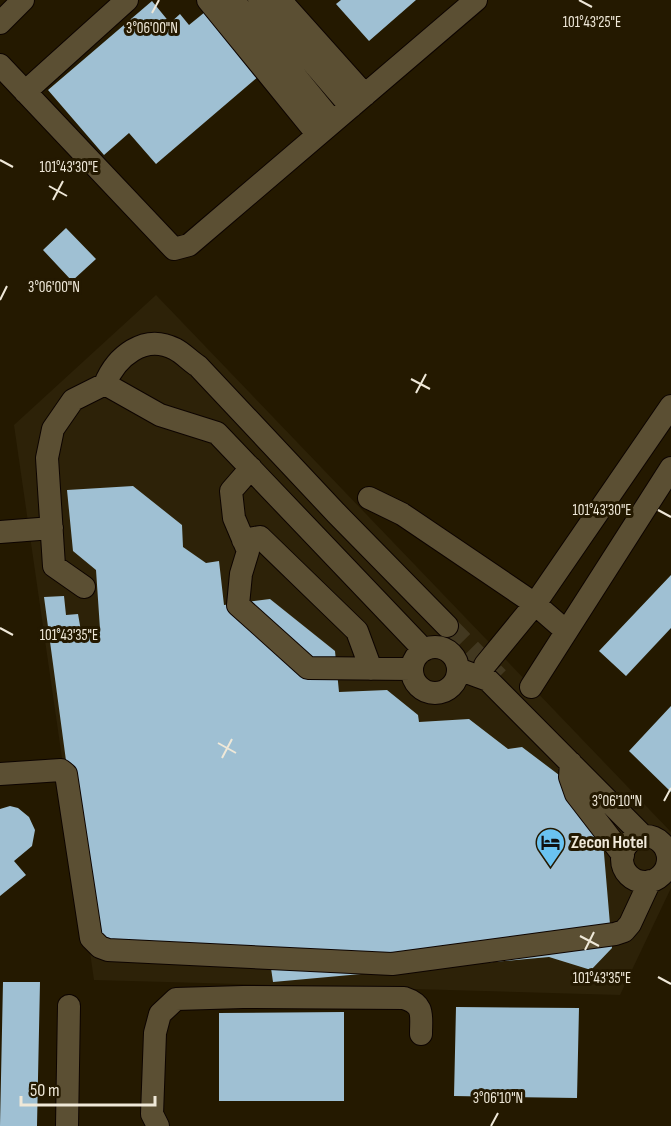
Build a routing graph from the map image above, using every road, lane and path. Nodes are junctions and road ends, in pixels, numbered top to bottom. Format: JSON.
{"nodes":[{"id":1,"x":23,"y":0,"type":"edge"},
{"id":2,"x":127,"y":0,"type":"edge"},
{"id":3,"x":208,"y":0,"type":"edge"},
{"id":4,"x":232,"y":0,"type":"edge"},
{"id":5,"x":259,"y":0,"type":"edge"},
{"id":6,"x":279,"y":0,"type":"edge"},
{"id":7,"x":476,"y":0,"type":"edge"},
{"id":8,"x":0,"y":23,"type":"edge"},
{"id":9,"x":0,"y":65,"type":"edge"},
{"id":10,"x":25,"y":92,"type":"junction"},
{"id":11,"x":358,"y":101,"type":"junction"},
{"id":12,"x":326,"y":129,"type":"junction"},
{"id":13,"x":105,"y":384,"type":"junction"},
{"id":14,"x":671,"y":406,"type":"edge"},
{"id":15,"x":251,"y":468,"type":"junction"},
{"id":16,"x":671,"y":468,"type":"edge"},
{"id":17,"x":369,"y":498,"type":"dead end"},
{"id":18,"x":52,"y":528,"type":"junction"},
{"id":19,"x":0,"y":532,"type":"edge"},
{"id":20,"x":243,"y":540,"type":"junction"},
{"id":21,"x":84,"y":587,"type":"dead end"},
{"id":22,"x":534,"y":604,"type":"junction"},
{"id":23,"x":447,"y":626,"type":"tunnel mouth"},
{"id":24,"x":566,"y":631,"type":"junction"},
{"id":25,"x":424,"y":650,"type":"junction"},
{"id":26,"x":485,"y":665,"type":"dead end"},
{"id":27,"x":371,"y":669,"type":"junction"},
{"id":28,"x":412,"y":669,"type":"junction"},
{"id":29,"x":458,"y":669,"type":"junction"},
{"id":30,"x":531,"y":687,"type":"dead end"},
{"id":31,"x":571,"y":763,"type":"junction"},
{"id":32,"x":0,"y":774,"type":"edge"},
{"id":33,"x":657,"y":834,"type":"edge"},
{"id":34,"x":623,"y":855,"type":"junction"},
{"id":35,"x":650,"y":881,"type":"junction"},
{"id":36,"x":69,"y":1006,"type":"dead end"},
{"id":37,"x":421,"y":1034,"type":"dead end"},
{"id":38,"x":67,"y":1126,"type":"edge"},
{"id":39,"x":158,"y":1126,"type":"edge"}],
"edges":[{"from":1,"to":8,"type":"street"},
{"from":2,"to":10,"type":"street"},
{"from":3,"to":12,"type":"street"},
{"from":4,"to":12,"type":"street"},
{"from":5,"to":11,"type":"street"},
{"from":6,"to":11,"type":"street"},
{"from":7,"to":11,"type":"street"},
{"from":9,"to":10,"type":"street"},
{"from":10,"to":12,"type":"street"},
{"from":11,"to":12,"type":"street"},
{"from":13,"to":15,"type":"street"},
{"from":13,"to":18,"type":"street"},
{"from":13,"to":23,"type":"street"},
{"from":14,"to":22,"type":"street"},
{"from":15,"to":20,"type":"street"},
{"from":15,"to":25,"type":"street"},
{"from":16,"to":24,"type":"street"},
{"from":17,"to":22,"type":"street"},
{"from":18,"to":19,"type":"street"},
{"from":18,"to":21,"type":"street"},
{"from":20,"to":27,"type":"street"},
{"from":20,"to":27,"type":"street"},
{"from":22,"to":24,"type":"street"},
{"from":22,"to":26,"type":"street"},
{"from":24,"to":30,"type":"street"},
{"from":25,"to":28,"type":"street"},
{"from":25,"to":29,"type":"street"},
{"from":27,"to":28,"type":"street"},
{"from":28,"to":29,"type":"street"},
{"from":29,"to":31,"type":"street"},
{"from":31,"to":33,"type":"street"},
{"from":31,"to":34,"type":"street"},
{"from":32,"to":35,"type":"street"},
{"from":33,"to":34,"type":"street"},
{"from":33,"to":35,"type":"street"},
{"from":34,"to":35,"type":"street"},
{"from":36,"to":38,"type":"street"},
{"from":37,"to":39,"type":"street"}]}
